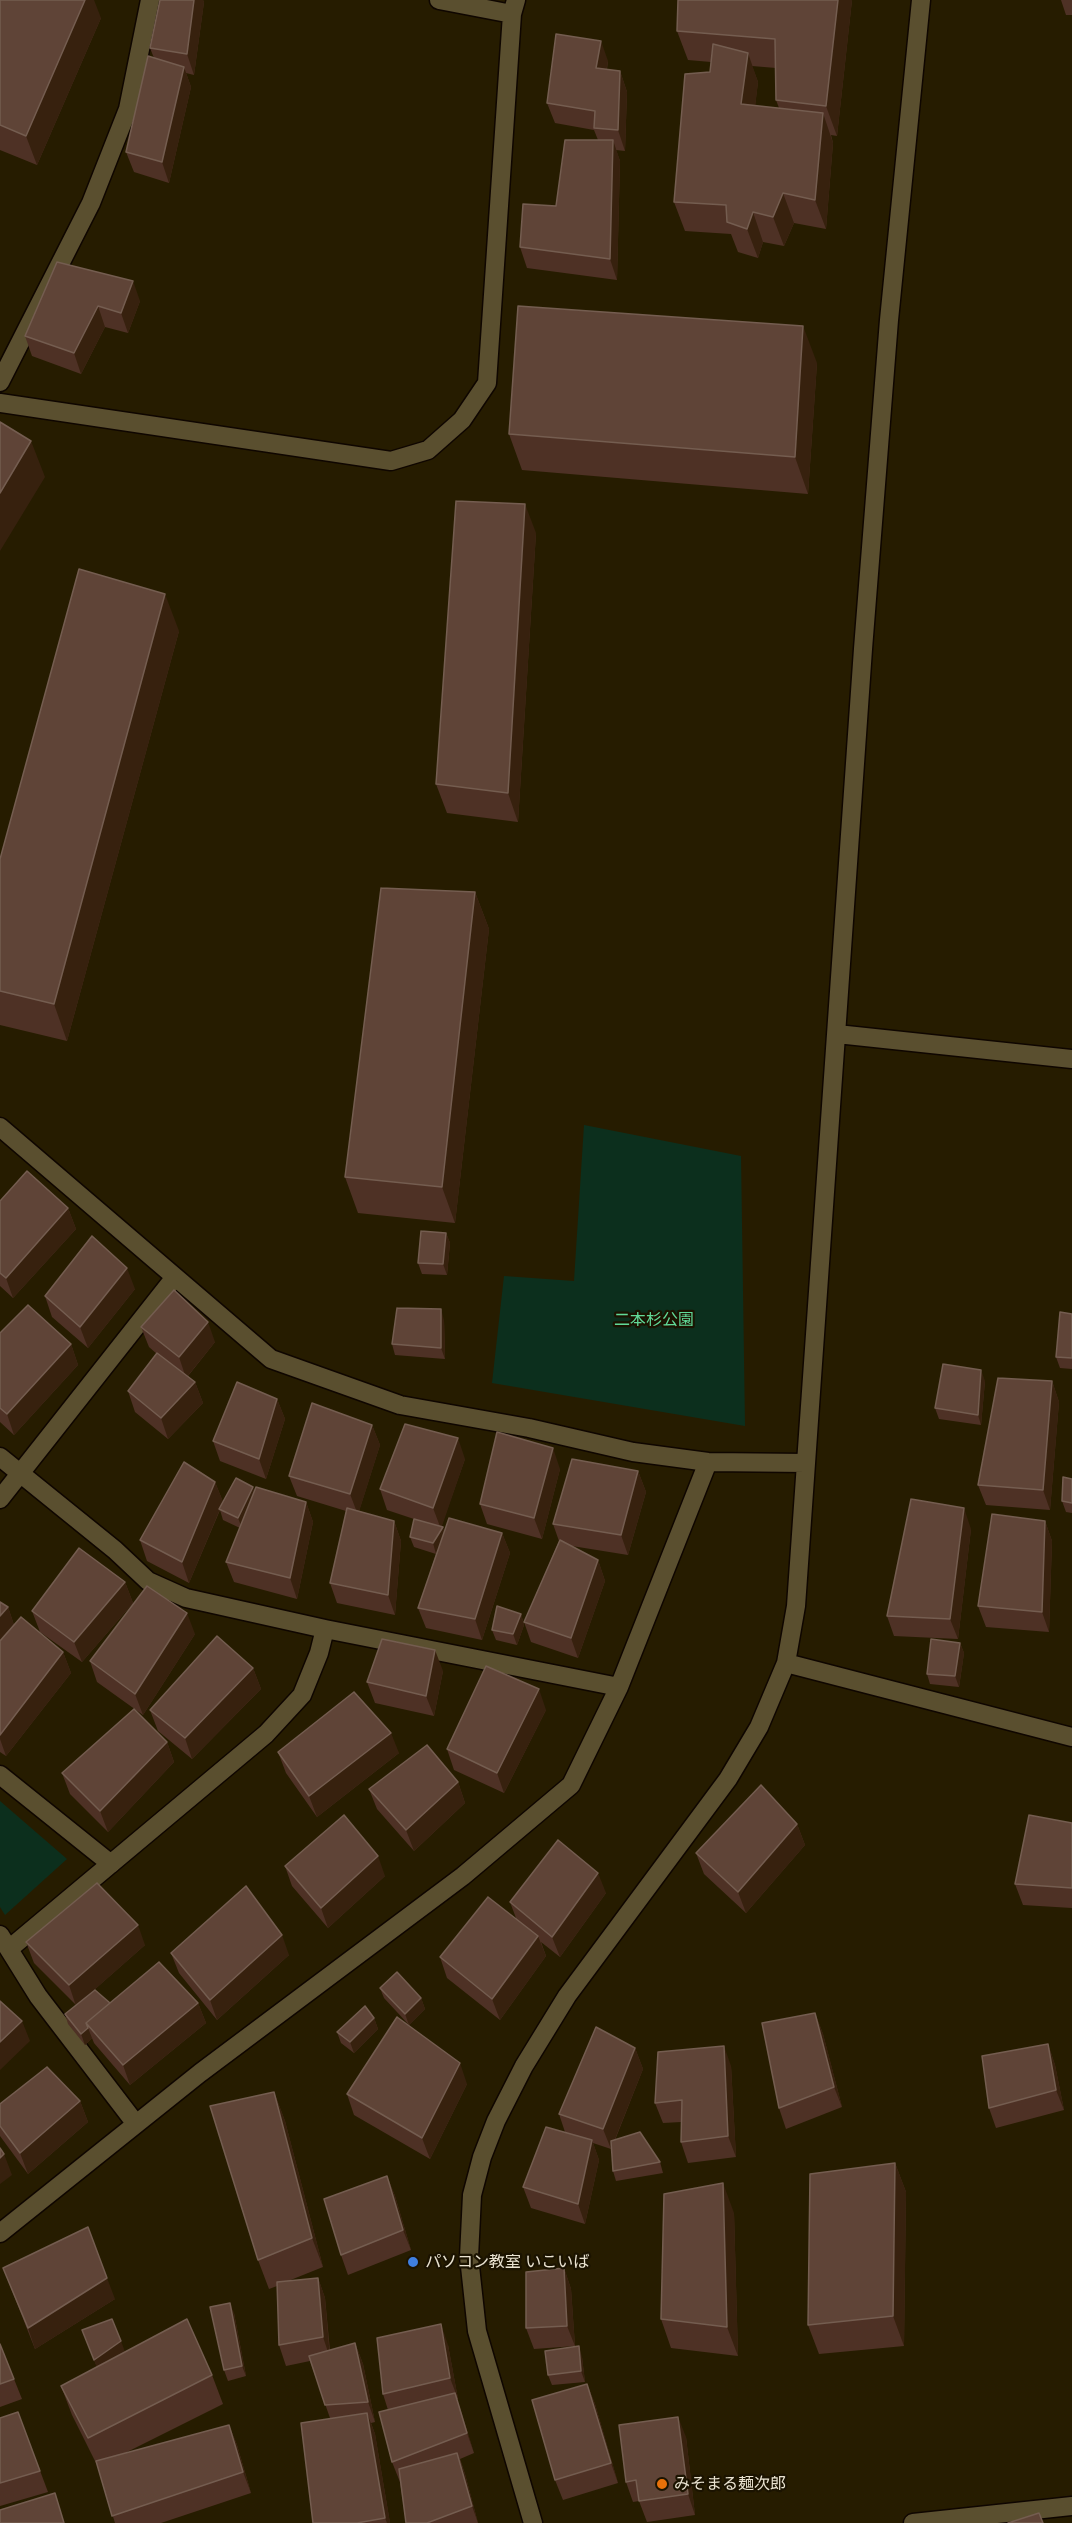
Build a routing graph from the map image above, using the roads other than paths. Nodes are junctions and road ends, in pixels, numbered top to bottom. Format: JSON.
{"nodes":[{"id":1,"x":150,"y":0,"type":"edge"},
{"id":2,"x":439,"y":0,"type":"edge"},
{"id":3,"x":921,"y":0,"type":"edge"},
{"id":4,"x":514,"y":7,"type":"edge"},
{"id":5,"x":0,"y":382,"type":"edge"},
{"id":6,"x":0,"y":402,"type":"edge"},
{"id":7,"x":837,"y":1034,"type":"junction"},
{"id":8,"x":1072,"y":1059,"type":"edge"},
{"id":9,"x":0,"y":1127,"type":"edge"},
{"id":10,"x":175,"y":1277,"type":"junction"},
{"id":11,"x":0,"y":1457,"type":"edge"},
{"id":12,"x":708,"y":1462,"type":"junction"},
{"id":13,"x":806,"y":1463,"type":"junction"},
{"id":14,"x":20,"y":1474,"type":"junction"},
{"id":15,"x":0,"y":1499,"type":"edge"},
{"id":16,"x":325,"y":1629,"type":"junction"},
{"id":17,"x":786,"y":1663,"type":"junction"},
{"id":18,"x":619,"y":1687,"type":"junction"},
{"id":19,"x":1072,"y":1737,"type":"edge"},
{"id":20,"x":0,"y":1775,"type":"edge"},
{"id":21,"x":111,"y":1864,"type":"junction"},
{"id":22,"x":4,"y":1942,"type":"edge"},
{"id":23,"x":136,"y":2124,"type":"junction"},
{"id":24,"x":0,"y":2233,"type":"edge"},
{"id":25,"x":1072,"y":2506,"type":"edge"},
{"id":26,"x":533,"y":2523,"type":"edge"},
{"id":27,"x":913,"y":2523,"type":"edge"}],
"edges":[{"from":1,"to":5,"type":"street"},
{"from":2,"to":4,"type":"street"},
{"from":3,"to":7,"type":"street"},
{"from":4,"to":6,"type":"street"},
{"from":7,"to":8,"type":"street"},
{"from":7,"to":13,"type":"street"},
{"from":9,"to":10,"type":"street"},
{"from":10,"to":12,"type":"street"},
{"from":10,"to":14,"type":"street"},
{"from":11,"to":14,"type":"street"},
{"from":12,"to":13,"type":"street"},
{"from":12,"to":18,"type":"street"},
{"from":13,"to":17,"type":"street"},
{"from":14,"to":15,"type":"street"},
{"from":14,"to":16,"type":"street"},
{"from":16,"to":18,"type":"street"},
{"from":16,"to":21,"type":"street"},
{"from":17,"to":19,"type":"street"},
{"from":17,"to":26,"type":"street"},
{"from":18,"to":23,"type":"street"},
{"from":20,"to":21,"type":"street"},
{"from":21,"to":22,"type":"street"},
{"from":22,"to":23,"type":"street"},
{"from":23,"to":24,"type":"street"},
{"from":25,"to":27,"type":"street"}]}
